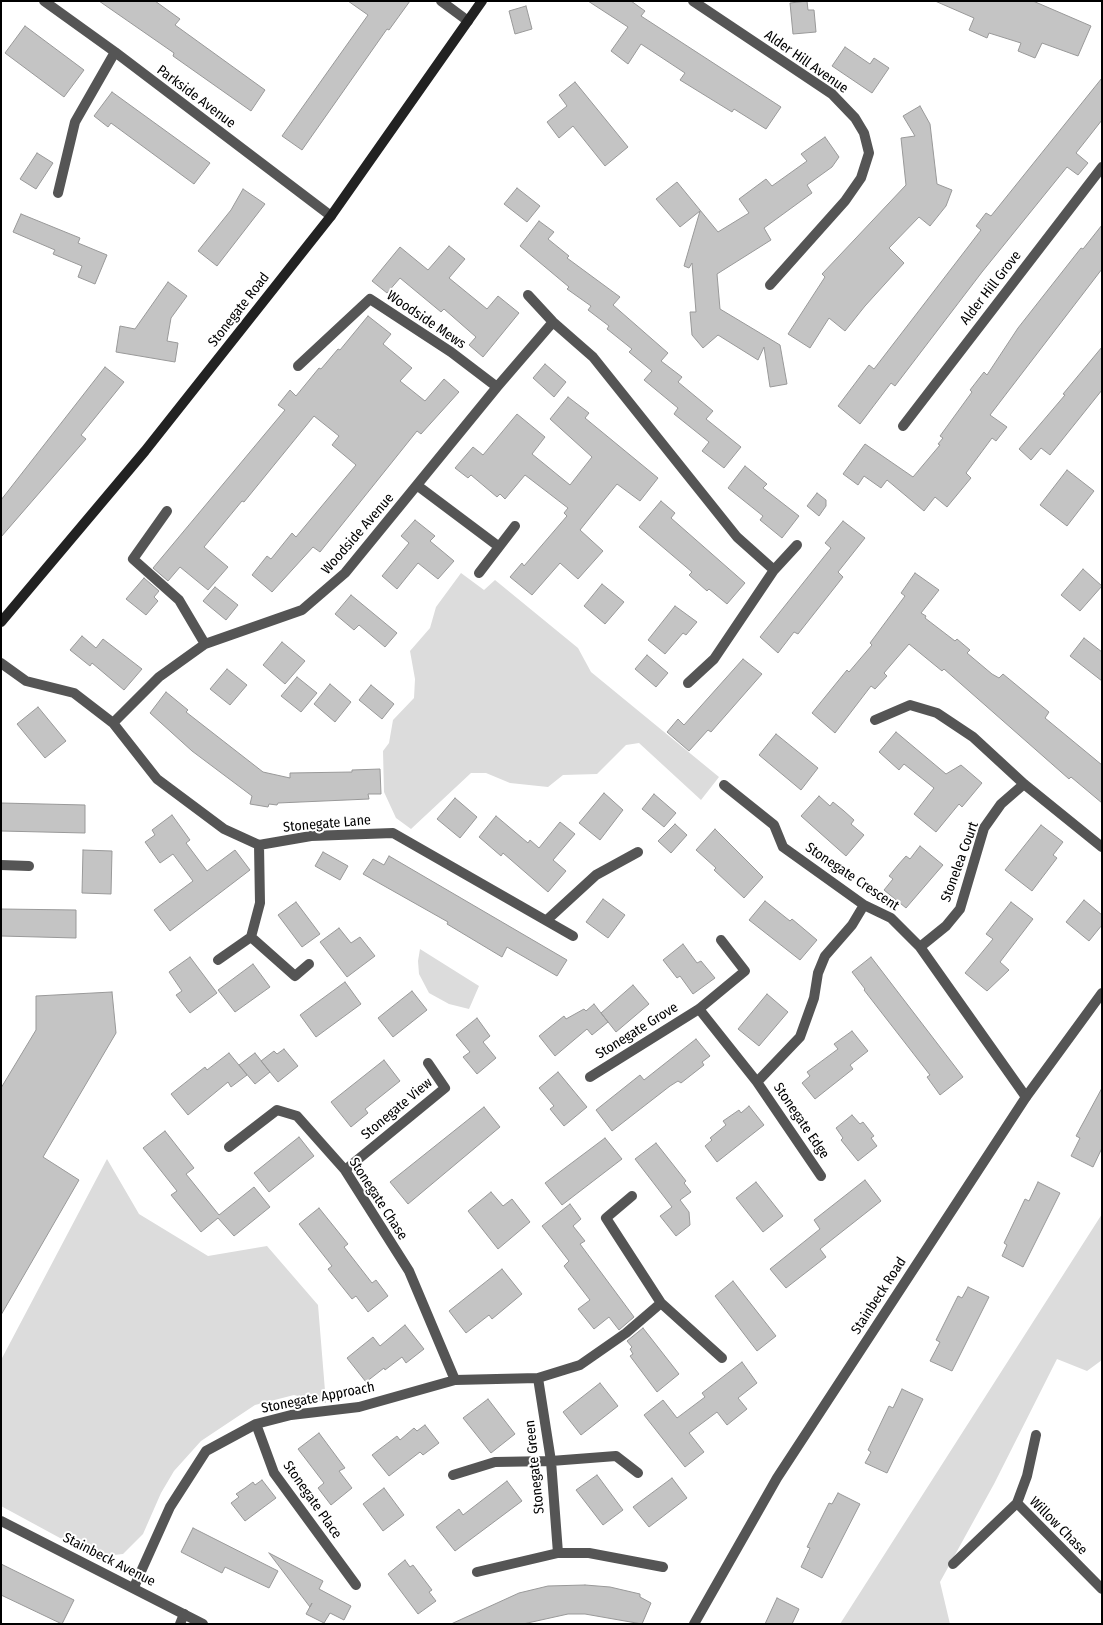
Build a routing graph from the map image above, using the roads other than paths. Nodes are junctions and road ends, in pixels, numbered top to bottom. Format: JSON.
{"nodes":[{"id":1,"x":44,"y":1,"type":"edge"},
{"id":2,"x":441,"y":1,"type":"edge"},
{"id":3,"x":482,"y":1,"type":"edge"},
{"id":4,"x":693,"y":1,"type":"edge"},
{"id":5,"x":468,"y":21,"type":"junction"},
{"id":6,"x":115,"y":52,"type":"junction"},
{"id":7,"x":1102,"y":167,"type":"edge"},
{"id":8,"x":58,"y":193,"type":"dead end"},
{"id":9,"x":330,"y":216,"type":"junction"},
{"id":10,"x":770,"y":285,"type":"dead end"},
{"id":11,"x":528,"y":295,"type":"dead end"},
{"id":12,"x":554,"y":322,"type":"junction"},
{"id":13,"x":298,"y":366,"type":"dead end"},
{"id":14,"x":497,"y":388,"type":"junction"},
{"id":15,"x":903,"y":426,"type":"dead end"},
{"id":16,"x":418,"y":486,"type":"junction"},
{"id":17,"x":167,"y":510,"type":"dead end"},
{"id":18,"x":515,"y":526,"type":"dead end"},
{"id":19,"x":797,"y":545,"type":"dead end"},
{"id":20,"x":498,"y":546,"type":"junction"},
{"id":21,"x":774,"y":570,"type":"junction"},
{"id":22,"x":479,"y":572,"type":"dead end"},
{"id":23,"x":1,"y":622,"type":"edge"},
{"id":24,"x":206,"y":644,"type":"junction"},
{"id":25,"x":1,"y":663,"type":"edge"},
{"id":26,"x":688,"y":683,"type":"dead end"},
{"id":27,"x":875,"y":720,"type":"dead end"},
{"id":28,"x":113,"y":723,"type":"junction"},
{"id":29,"x":1024,"y":784,"type":"junction"},
{"id":30,"x":724,"y":785,"type":"dead end"},
{"id":31,"x":259,"y":844,"type":"junction"},
{"id":32,"x":1102,"y":847,"type":"edge"},
{"id":33,"x":638,"y":852,"type":"dead end"},
{"id":34,"x":1,"y":864,"type":"edge"},
{"id":35,"x":29,"y":866,"type":"dead end"},
{"id":36,"x":864,"y":905,"type":"junction"},
{"id":37,"x":548,"y":919,"type":"junction"},
{"id":38,"x":573,"y":936,"type":"dead end"},
{"id":39,"x":251,"y":937,"type":"junction"},
{"id":40,"x":721,"y":940,"type":"dead end"},
{"id":41,"x":920,"y":947,"type":"junction"},
{"id":42,"x":218,"y":960,"type":"dead end"},
{"id":43,"x":309,"y":964,"type":"dead end"},
{"id":44,"x":1102,"y":992,"type":"edge"},
{"id":45,"x":699,"y":1009,"type":"junction"},
{"id":46,"x":428,"y":1063,"type":"dead end"},
{"id":47,"x":590,"y":1077,"type":"dead end"},
{"id":48,"x":758,"y":1082,"type":"junction"},
{"id":49,"x":1026,"y":1097,"type":"junction"},
{"id":50,"x":229,"y":1147,"type":"dead end"},
{"id":51,"x":345,"y":1170,"type":"junction"},
{"id":52,"x":821,"y":1176,"type":"dead end"},
{"id":53,"x":632,"y":1196,"type":"dead end"},
{"id":54,"x":662,"y":1303,"type":"junction"},
{"id":55,"x":722,"y":1358,"type":"dead end"},
{"id":56,"x":538,"y":1378,"type":"junction"},
{"id":57,"x":455,"y":1380,"type":"junction"},
{"id":58,"x":256,"y":1424,"type":"junction"},
{"id":59,"x":1036,"y":1435,"type":"dead end"},
{"id":60,"x":551,"y":1462,"type":"junction"},
{"id":61,"x":638,"y":1473,"type":"dead end"},
{"id":62,"x":453,"y":1475,"type":"dead end"},
{"id":63,"x":1017,"y":1503,"type":"junction"},
{"id":64,"x":1,"y":1520,"type":"edge"},
{"id":65,"x":558,"y":1553,"type":"junction"},
{"id":66,"x":953,"y":1564,"type":"dead end"},
{"id":67,"x":663,"y":1567,"type":"dead end"},
{"id":68,"x":477,"y":1572,"type":"dead end"},
{"id":69,"x":356,"y":1585,"type":"dead end"},
{"id":70,"x":134,"y":1587,"type":"junction"},
{"id":71,"x":1102,"y":1589,"type":"edge"},
{"id":72,"x":182,"y":1619,"type":"edge"},
{"id":73,"x":203,"y":1624,"type":"edge"},
{"id":74,"x":694,"y":1624,"type":"edge"}],
"edges":[{"from":1,"to":6,"type":"street","name":"Parkside Avenue"},
{"from":2,"to":5,"type":"street"},
{"from":3,"to":5,"type":"main road","name":"Stonegate Road"},
{"from":4,"to":10,"type":"street","name":"Alder Hill Avenue"},
{"from":5,"to":9,"type":"main road","name":"Stonegate Road"},
{"from":6,"to":8,"type":"street"},
{"from":6,"to":9,"type":"street","name":"Parkside Avenue"},
{"from":7,"to":15,"type":"street","name":"Alder Hill Grove"},
{"from":9,"to":23,"type":"main road","name":"Stonegate Road"},
{"from":11,"to":12,"type":"street"},
{"from":12,"to":14,"type":"street","name":"Woodside Avenue"},
{"from":12,"to":21,"type":"street"},
{"from":13,"to":14,"type":"street","name":"Woodside Mews"},
{"from":14,"to":16,"type":"street","name":"Woodside Avenue"},
{"from":16,"to":20,"type":"street"},
{"from":16,"to":24,"type":"street","name":"Woodside Avenue"},
{"from":17,"to":24,"type":"street"},
{"from":18,"to":20,"type":"street"},
{"from":19,"to":21,"type":"street"},
{"from":20,"to":22,"type":"street"},
{"from":21,"to":26,"type":"street"},
{"from":24,"to":28,"type":"street","name":"Woodside Avenue"},
{"from":25,"to":28,"type":"street"},
{"from":27,"to":29,"type":"street"},
{"from":28,"to":31,"type":"street"},
{"from":29,"to":32,"type":"street"},
{"from":29,"to":41,"type":"street","name":"Stonelea Court"},
{"from":30,"to":36,"type":"street","name":"Stonegate Crescent"},
{"from":31,"to":37,"type":"street","name":"Stonegate Lane"},
{"from":31,"to":39,"type":"street"},
{"from":33,"to":37,"type":"street"},
{"from":34,"to":35,"type":"street"},
{"from":36,"to":41,"type":"street","name":"Stonegate Crescent"},
{"from":36,"to":48,"type":"street"},
{"from":37,"to":38,"type":"street","name":"Stonegate Lane"},
{"from":39,"to":42,"type":"street"},
{"from":39,"to":43,"type":"street"},
{"from":40,"to":45,"type":"street","name":"Stonegate Grove"},
{"from":41,"to":49,"type":"street","name":"Stonegate Crescent"},
{"from":44,"to":49,"type":"street","name":"Stainbeck Road"},
{"from":45,"to":47,"type":"street","name":"Stonegate Grove"},
{"from":45,"to":48,"type":"street","name":"Stonegate Grove"},
{"from":46,"to":51,"type":"street","name":"Stonegate View"},
{"from":48,"to":52,"type":"street","name":"Stonegate Edge"},
{"from":49,"to":74,"type":"street","name":"Stainbeck Road"},
{"from":50,"to":51,"type":"street","name":"Stonegate Chase"},
{"from":51,"to":57,"type":"street","name":"Stonegate Chase"},
{"from":53,"to":54,"type":"street"},
{"from":54,"to":55,"type":"street"},
{"from":54,"to":56,"type":"street","name":"Stonegate Approach"},
{"from":56,"to":57,"type":"street","name":"Stonegate Approach"},
{"from":56,"to":60,"type":"street","name":"Stonegate Green"},
{"from":57,"to":58,"type":"street","name":"Stonegate Approach"},
{"from":58,"to":69,"type":"street","name":"Stonegate Place"},
{"from":58,"to":70,"type":"street","name":"Stonegate Approach"},
{"from":59,"to":63,"type":"street","name":"Willow Chase"},
{"from":60,"to":61,"type":"street"},
{"from":60,"to":62,"type":"street"},
{"from":60,"to":65,"type":"street","name":"Stonegate Green"},
{"from":63,"to":66,"type":"street","name":"Willow Chase"},
{"from":63,"to":71,"type":"street","name":"Willow Chase"},
{"from":64,"to":70,"type":"street","name":"Stainbeck Avenue"},
{"from":65,"to":67,"type":"street"},
{"from":65,"to":68,"type":"street"},
{"from":70,"to":72,"type":"street","name":"Stainbeck Avenue"},
{"from":72,"to":73,"type":"street","name":"Stainbeck Avenue"}]}
